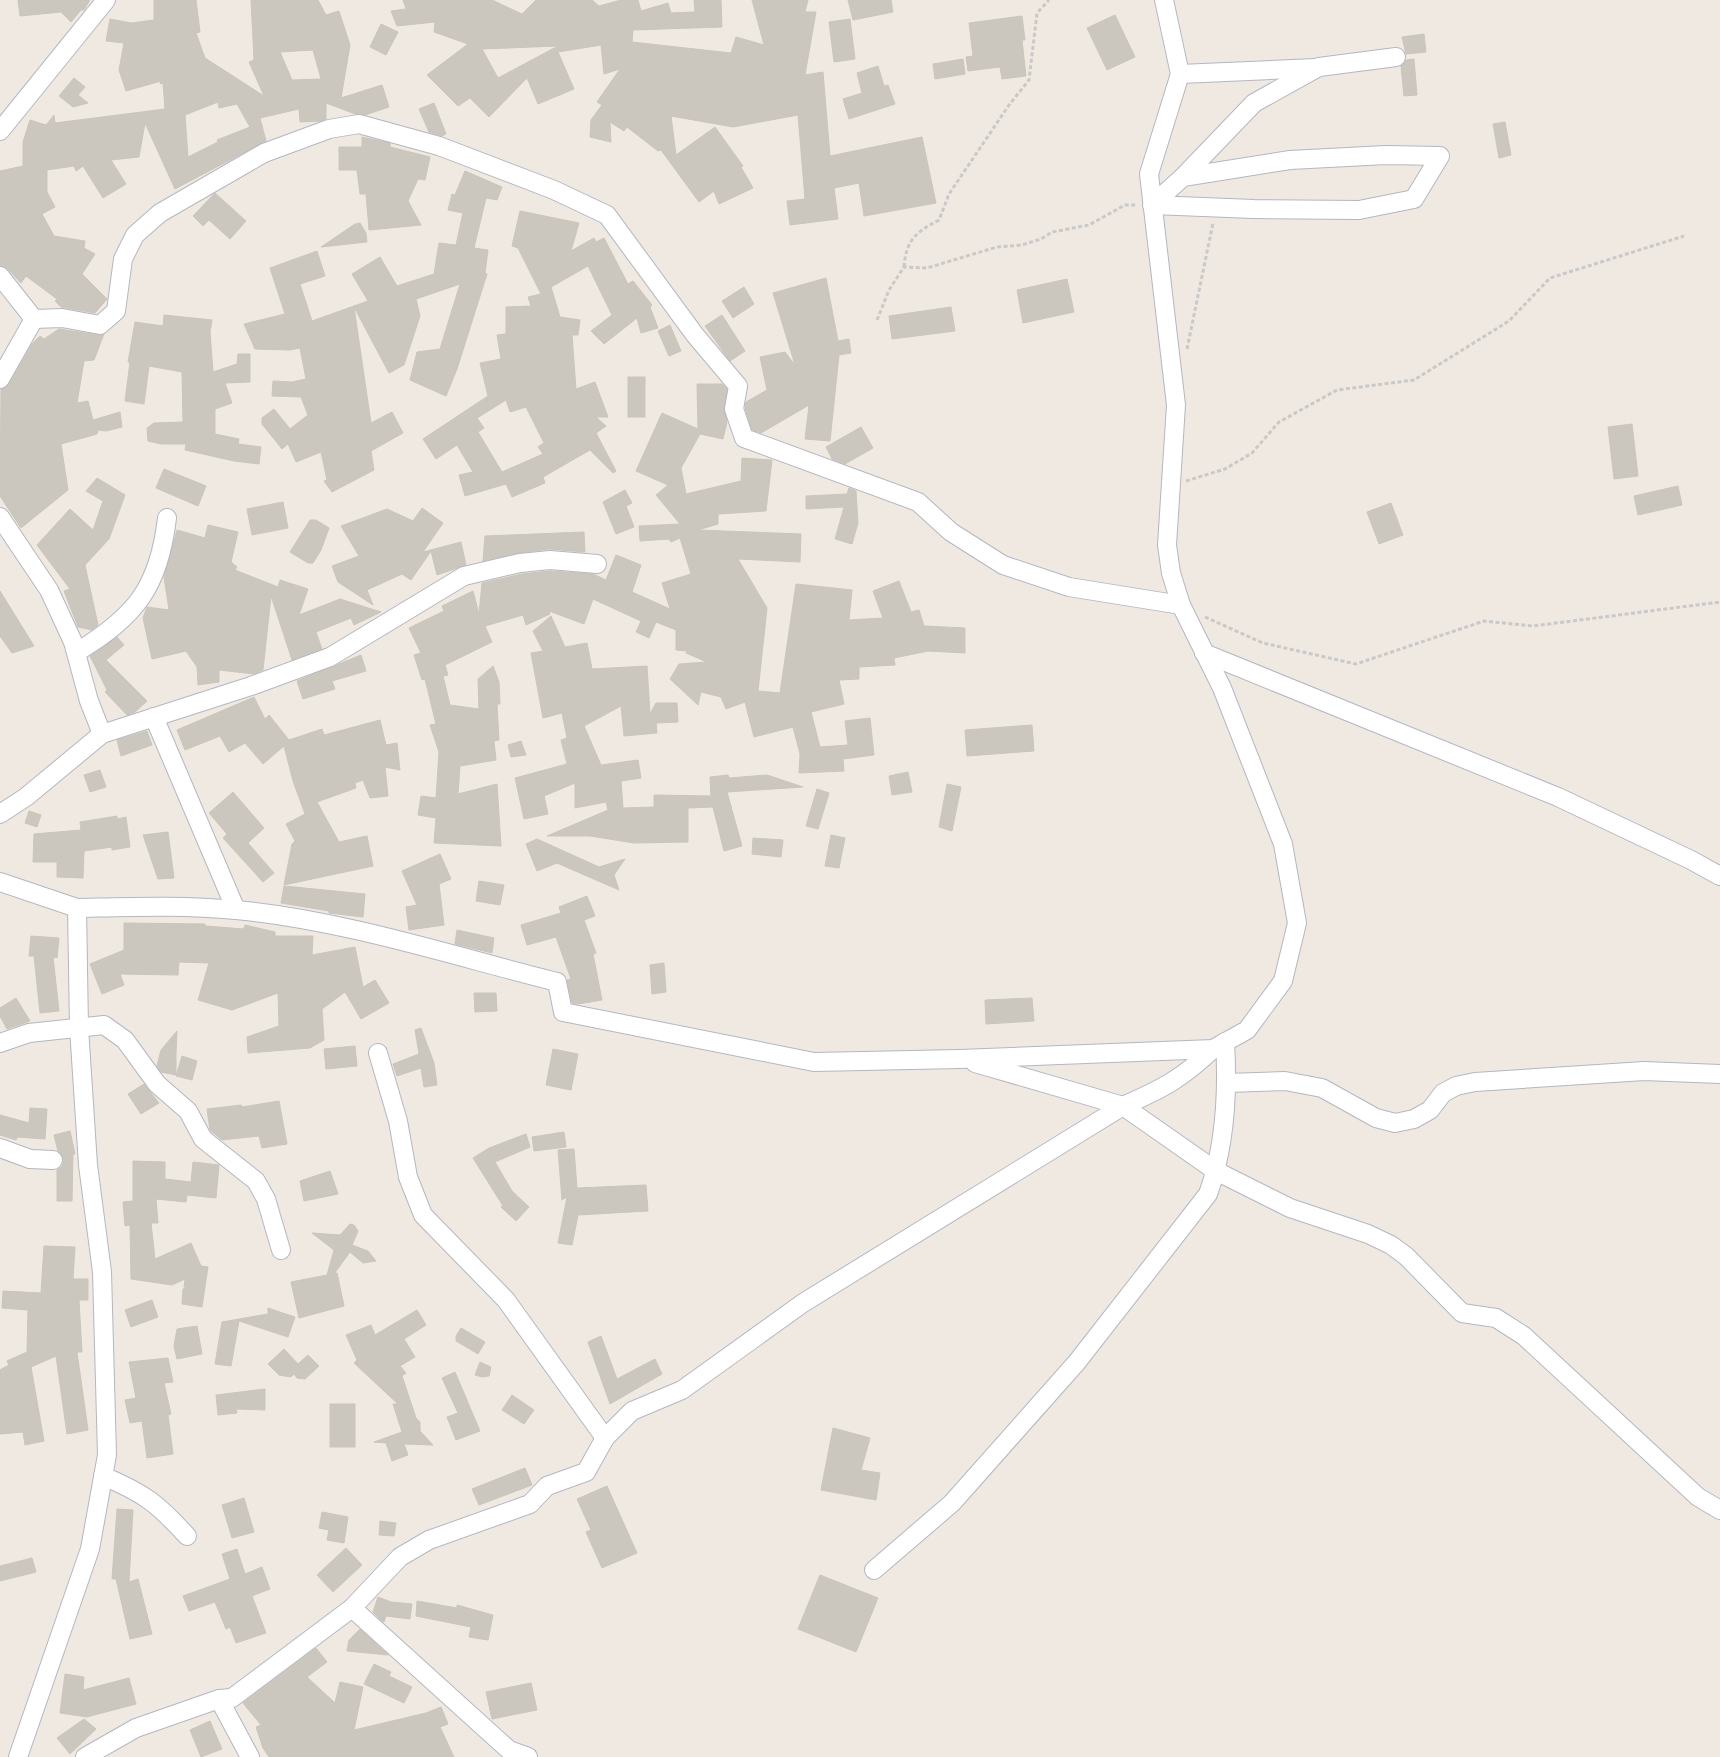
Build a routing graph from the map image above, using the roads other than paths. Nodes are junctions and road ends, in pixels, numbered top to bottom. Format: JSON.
{"nodes":[{"id":1,"x":106,"y":0,"type":"edge"},
{"id":2,"x":1164,"y":0,"type":"edge"},
{"id":3,"x":1396,"y":57,"type":"dead end"},
{"id":4,"x":1319,"y":67,"type":"junction"},
{"id":5,"x":1180,"y":74,"type":"junction"},
{"id":6,"x":0,"y":131,"type":"edge"},
{"id":7,"x":1183,"y":177,"type":"junction"},
{"id":8,"x":1152,"y":204,"type":"junction"},
{"id":9,"x":0,"y":276,"type":"edge"},
{"id":10,"x":34,"y":318,"type":"junction"},
{"id":11,"x":0,"y":380,"type":"edge"},
{"id":12,"x":0,"y":517,"type":"edge"},
{"id":13,"x":167,"y":518,"type":"dead end"},
{"id":14,"x":597,"y":564,"type":"dead end"},
{"id":15,"x":1181,"y":606,"type":"junction"},
{"id":16,"x":77,"y":652,"type":"junction"},
{"id":17,"x":1204,"y":653,"type":"junction"},
{"id":18,"x":154,"y":717,"type":"junction"},
{"id":19,"x":102,"y":734,"type":"junction"},
{"id":20,"x":0,"y":814,"type":"edge"},
{"id":21,"x":1720,"y":876,"type":"edge"},
{"id":22,"x":0,"y":882,"type":"edge"},
{"id":23,"x":77,"y":908,"type":"junction"},
{"id":24,"x":236,"y":910,"type":"junction"},
{"id":25,"x":79,"y":1028,"type":"junction"},
{"id":26,"x":0,"y":1043,"type":"edge"},
{"id":27,"x":1219,"y":1046,"type":"junction"},
{"id":28,"x":378,"y":1053,"type":"dead end"},
{"id":29,"x":960,"y":1059,"type":"junction"},
{"id":30,"x":1720,"y":1074,"type":"edge"},
{"id":31,"x":1227,"y":1083,"type":"junction"},
{"id":32,"x":1124,"y":1106,"type":"junction"},
{"id":33,"x":0,"y":1148,"type":"edge"},
{"id":34,"x":53,"y":1160,"type":"dead end"},
{"id":35,"x":1216,"y":1171,"type":"junction"},
{"id":36,"x":281,"y":1250,"type":"dead end"},
{"id":37,"x":605,"y":1438,"type":"junction"},
{"id":38,"x":103,"y":1476,"type":"junction"},
{"id":39,"x":1720,"y":1510,"type":"edge"},
{"id":40,"x":188,"y":1536,"type":"dead end"},
{"id":41,"x":874,"y":1570,"type":"dead end"},
{"id":42,"x":352,"y":1608,"type":"junction"},
{"id":43,"x":219,"y":1699,"type":"junction"},
{"id":44,"x":18,"y":1757,"type":"edge"},
{"id":45,"x":85,"y":1757,"type":"edge"},
{"id":46,"x":250,"y":1757,"type":"edge"},
{"id":47,"x":528,"y":1757,"type":"edge"}],
"edges":[{"from":1,"to":6,"type":"street"},
{"from":2,"to":5,"type":"street"},
{"from":3,"to":4,"type":"street"},
{"from":4,"to":5,"type":"street"},
{"from":4,"to":7,"type":"street"},
{"from":5,"to":8,"type":"street"},
{"from":7,"to":8,"type":"street"},
{"from":7,"to":8,"type":"street"},
{"from":8,"to":15,"type":"street"},
{"from":9,"to":10,"type":"street"},
{"from":10,"to":11,"type":"street"},
{"from":10,"to":15,"type":"street"},
{"from":12,"to":16,"type":"street"},
{"from":13,"to":16,"type":"street"},
{"from":14,"to":18,"type":"street"},
{"from":15,"to":17,"type":"street"},
{"from":16,"to":19,"type":"street"},
{"from":17,"to":21,"type":"street"},
{"from":17,"to":27,"type":"street"},
{"from":18,"to":19,"type":"street"},
{"from":18,"to":24,"type":"street"},
{"from":19,"to":20,"type":"street"},
{"from":22,"to":23,"type":"street"},
{"from":23,"to":24,"type":"street"},
{"from":23,"to":25,"type":"street"},
{"from":24,"to":29,"type":"street"},
{"from":25,"to":26,"type":"street"},
{"from":25,"to":36,"type":"street"},
{"from":25,"to":38,"type":"street"},
{"from":27,"to":29,"type":"street"},
{"from":27,"to":31,"type":"street"},
{"from":27,"to":32,"type":"street"},
{"from":28,"to":37,"type":"street"},
{"from":29,"to":32,"type":"street"},
{"from":30,"to":31,"type":"street"},
{"from":31,"to":35,"type":"street"},
{"from":32,"to":35,"type":"street"},
{"from":32,"to":37,"type":"street"},
{"from":33,"to":34,"type":"street"},
{"from":35,"to":39,"type":"street"},
{"from":35,"to":41,"type":"street"},
{"from":37,"to":42,"type":"street"},
{"from":38,"to":40,"type":"street"},
{"from":38,"to":44,"type":"street"},
{"from":42,"to":43,"type":"street"},
{"from":42,"to":47,"type":"street"},
{"from":43,"to":45,"type":"street"},
{"from":43,"to":46,"type":"street"}]}
